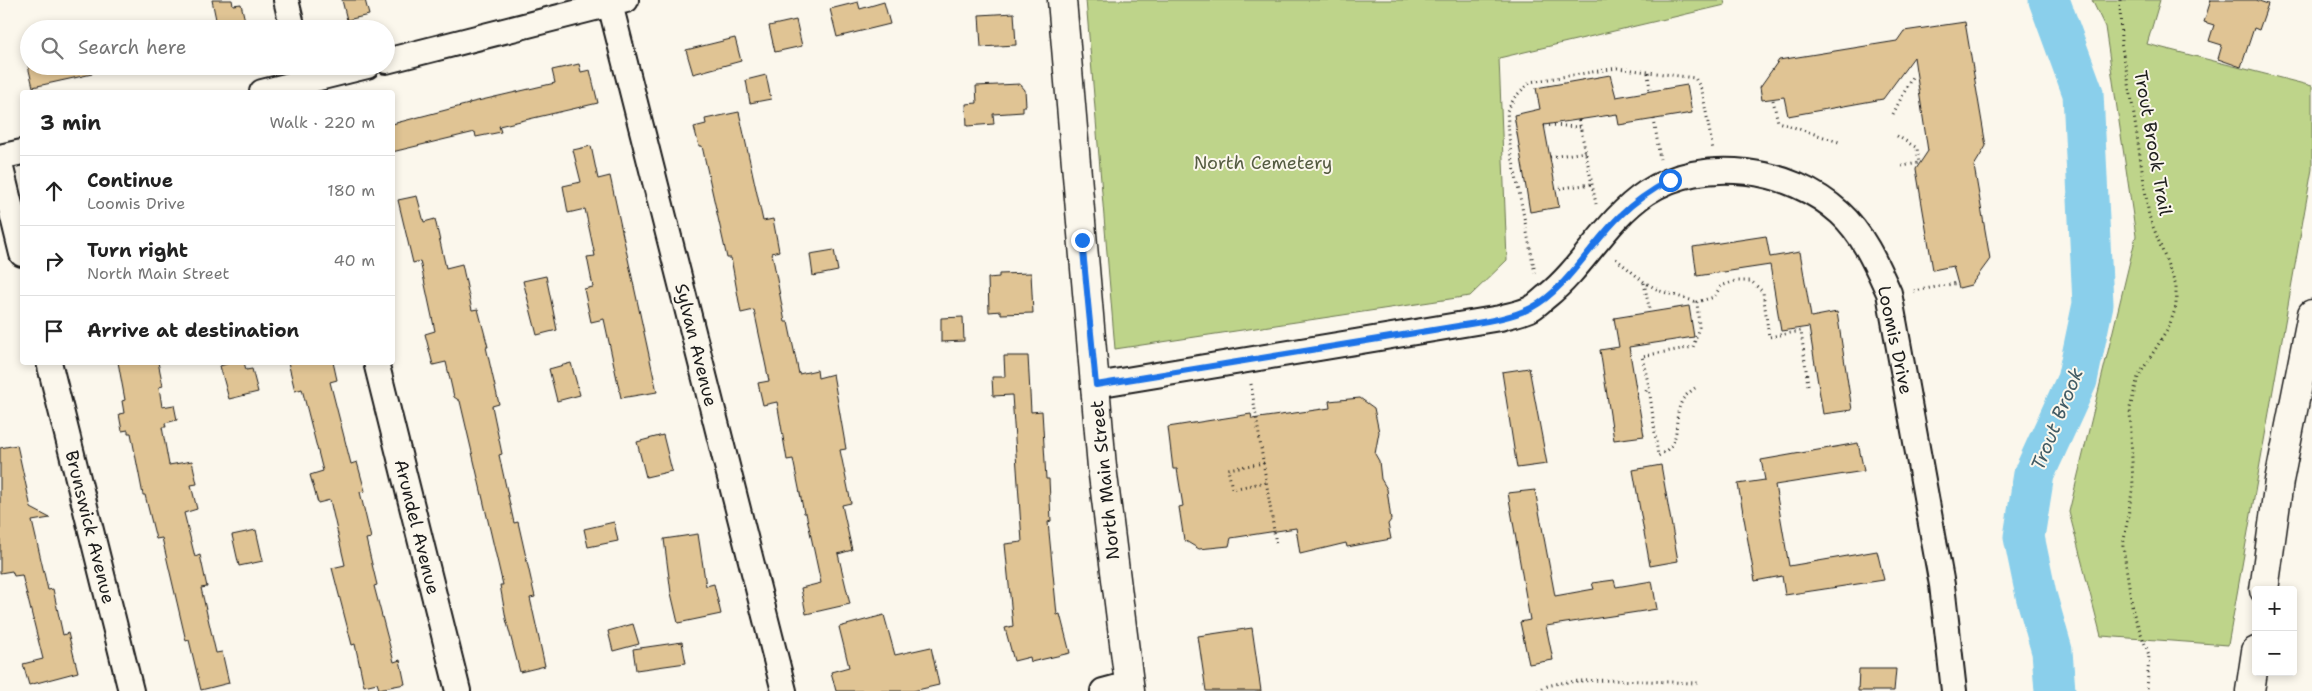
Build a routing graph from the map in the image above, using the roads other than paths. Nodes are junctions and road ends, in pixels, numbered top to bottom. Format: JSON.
{"nodes":[{"id":1,"x":286,"y":0,"type":"edge"},
{"id":2,"x":1062,"y":0,"type":"edge"},
{"id":3,"x":615,"y":1,"type":"edge"},
{"id":4,"x":291,"y":20,"type":"edge"},
{"id":5,"x":395,"y":59,"type":"edge"},
{"id":6,"x":328,"y":75,"type":"edge"},
{"id":7,"x":306,"y":80,"type":"edge"},
{"id":8,"x":269,"y":90,"type":"edge"},
{"id":9,"x":20,"y":152,"type":"edge"},
{"id":10,"x":0,"y":157,"type":"edge"},
{"id":11,"x":0,"y":164,"type":"edge"},
{"id":12,"x":20,"y":246,"type":"edge"},
{"id":13,"x":2312,"y":314,"type":"edge"},
{"id":14,"x":51,"y":365,"type":"edge"},
{"id":15,"x":377,"y":365,"type":"edge"},
{"id":16,"x":1096,"y":385,"type":"junction"},
{"id":17,"x":2265,"y":586,"type":"edge"},
{"id":18,"x":2252,"y":676,"type":"edge"},
{"id":19,"x":1121,"y":689,"type":"edge"},
{"id":20,"x":132,"y":691,"type":"edge"},
{"id":21,"x":458,"y":691,"type":"edge"},
{"id":22,"x":784,"y":691,"type":"edge"},
{"id":23,"x":1954,"y":691,"type":"edge"},
{"id":24,"x":2250,"y":691,"type":"edge"}],
"edges":[{"from":1,"to":4,"type":"street"},
{"from":2,"to":16,"type":"main road","name":"North Main Street"},
{"from":3,"to":5,"type":"street"},
{"from":3,"to":22,"type":"street","name":"Sylvan Avenue"},
{"from":6,"to":7,"type":"street"},
{"from":7,"to":8,"type":"street"},
{"from":9,"to":10,"type":"street"},
{"from":11,"to":12,"type":"street"},
{"from":13,"to":17,"type":"main road"},
{"from":14,"to":20,"type":"street","name":"Brunswick Avenue"},
{"from":15,"to":21,"type":"street","name":"Arundel Avenue"},
{"from":16,"to":19,"type":"main road","name":"North Main Street"},
{"from":16,"to":23,"type":"street","name":"Loomis Drive"},
{"from":18,"to":24,"type":"main road"}]}
